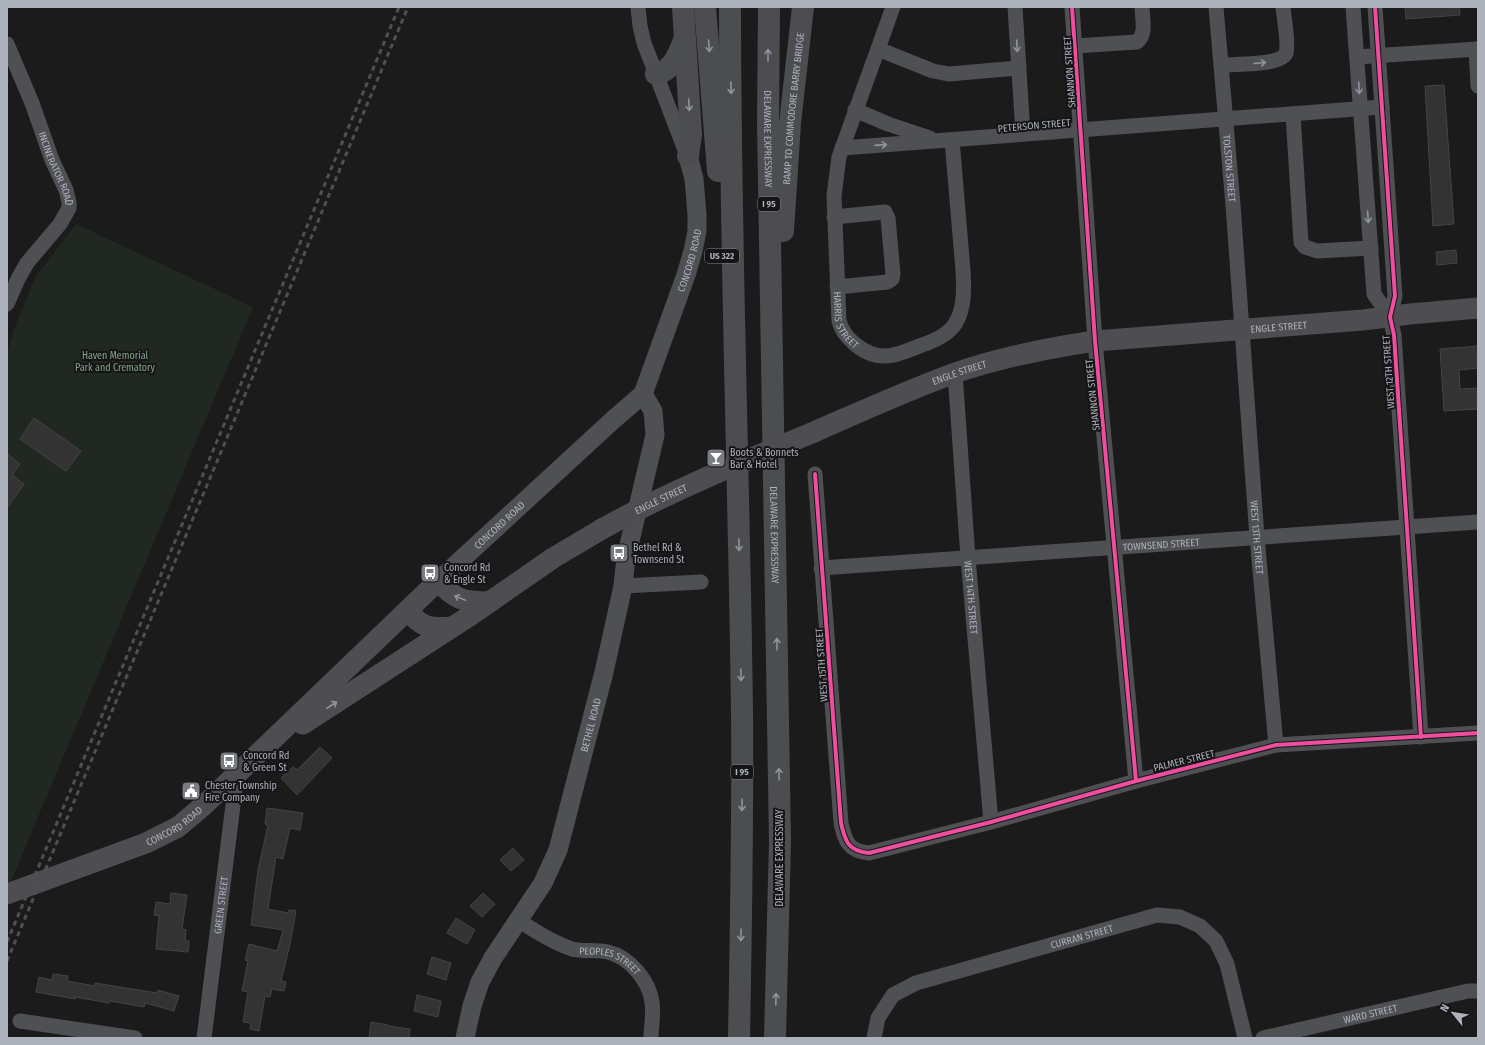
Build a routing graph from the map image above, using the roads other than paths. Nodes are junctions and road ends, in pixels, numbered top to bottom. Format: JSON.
{"nodes":[{"id":1,"x":638,"y":7,"type":"edge"},
{"id":2,"x":683,"y":7,"type":"edge"},
{"id":3,"x":705,"y":7,"type":"edge"},
{"id":4,"x":730,"y":7,"type":"edge"},
{"id":5,"x":769,"y":7,"type":"edge"},
{"id":6,"x":803,"y":7,"type":"edge"},
{"id":7,"x":894,"y":7,"type":"edge"},
{"id":8,"x":1015,"y":7,"type":"edge"},
{"id":9,"x":1072,"y":7,"type":"edge"},
{"id":10,"x":1142,"y":7,"type":"edge"},
{"id":11,"x":1216,"y":7,"type":"edge"},
{"id":12,"x":1283,"y":7,"type":"edge"},
{"id":13,"x":1353,"y":7,"type":"edge"},
{"id":14,"x":1375,"y":7,"type":"edge"},
{"id":15,"x":685,"y":38,"type":"junction"},
{"id":16,"x":7,"y":44,"type":"edge"},
{"id":17,"x":1075,"y":46,"type":"junction"},
{"id":18,"x":878,"y":49,"type":"junction"},
{"id":19,"x":1477,"y":49,"type":"edge"},
{"id":20,"x":1379,"y":55,"type":"junction"},
{"id":21,"x":1357,"y":57,"type":"junction"},
{"id":22,"x":1221,"y":65,"type":"junction"},
{"id":23,"x":1019,"y":68,"type":"junction"},
{"id":24,"x":656,"y":74,"type":"junction"},
{"id":25,"x":1478,"y":86,"type":"edge"},
{"id":26,"x":1382,"y":106,"type":"junction"},
{"id":27,"x":1360,"y":108,"type":"junction"},
{"id":28,"x":855,"y":110,"type":"junction"},
{"id":29,"x":1293,"y":114,"type":"junction"},
{"id":30,"x":1225,"y":120,"type":"junction"},
{"id":31,"x":1081,"y":129,"type":"junction"},
{"id":32,"x":1022,"y":134,"type":"junction"},
{"id":33,"x":946,"y":140,"type":"junction"},
{"id":34,"x":842,"y":148,"type":"junction"},
{"id":35,"x":688,"y":156,"type":"junction"},
{"id":36,"x":834,"y":217,"type":"junction"},
{"id":37,"x":1371,"y":248,"type":"junction"},
{"id":38,"x":837,"y":287,"type":"junction"},
{"id":39,"x":7,"y":304,"type":"edge"},
{"id":40,"x":1478,"y":308,"type":"edge"},
{"id":41,"x":1390,"y":317,"type":"junction"},
{"id":42,"x":1242,"y":330,"type":"junction"},
{"id":43,"x":1095,"y":341,"type":"junction"},
{"id":44,"x":955,"y":373,"type":"junction"},
{"id":45,"x":643,"y":394,"type":"junction"},
{"id":46,"x":773,"y":402,"type":"junction"},
{"id":47,"x":815,"y":474,"type":"dead end"},
{"id":48,"x":738,"y":506,"type":"junction"},
{"id":49,"x":1478,"y":522,"type":"edge"},
{"id":50,"x":1406,"y":527,"type":"junction"},
{"id":51,"x":1256,"y":537,"type":"junction"},
{"id":52,"x":1116,"y":547,"type":"junction"},
{"id":53,"x":968,"y":558,"type":"junction"},
{"id":54,"x":821,"y":568,"type":"junction"},
{"id":55,"x":438,"y":580,"type":"junction"},
{"id":56,"x":701,"y":582,"type":"dead end"},
{"id":57,"x":623,"y":586,"type":"junction"},
{"id":58,"x":489,"y":602,"type":"junction"},
{"id":59,"x":408,"y":610,"type":"junction"},
{"id":60,"x":451,"y":627,"type":"junction"},
{"id":61,"x":1478,"y":733,"type":"edge"},
{"id":62,"x":1421,"y":737,"type":"junction"},
{"id":63,"x":1276,"y":745,"type":"junction"},
{"id":64,"x":263,"y":749,"type":"junction"},
{"id":65,"x":237,"y":773,"type":"junction"},
{"id":66,"x":1136,"y":781,"type":"junction"},
{"id":67,"x":991,"y":822,"type":"junction"},
{"id":68,"x":854,"y":849,"type":"joint"},
{"id":69,"x":7,"y":894,"type":"edge"},
{"id":70,"x":518,"y":920,"type":"junction"},
{"id":71,"x":1478,"y":991,"type":"edge"},
{"id":72,"x":20,"y":1021,"type":"dead end"},
{"id":73,"x":135,"y":1038,"type":"edge"},
{"id":74,"x":204,"y":1038,"type":"edge"},
{"id":75,"x":465,"y":1038,"type":"edge"},
{"id":76,"x":651,"y":1038,"type":"edge"},
{"id":77,"x":739,"y":1038,"type":"edge"},
{"id":78,"x":775,"y":1038,"type":"edge"},
{"id":79,"x":874,"y":1038,"type":"edge"},
{"id":80,"x":1245,"y":1038,"type":"edge"},
{"id":81,"x":1263,"y":1038,"type":"edge"}],
"edges":[{"from":1,"to":24,"type":"street","name":"CONCORD ROAD"},
{"from":2,"to":15,"type":"highway"},
{"from":3,"to":48,"type":"highway","number":"US 322","one_way":true},
{"from":4,"to":48,"type":"highway","number":"I 95","one_way":true},
{"from":46,"to":5,"type":"highway","name":"DELAWARE EXPRESSWAY","number":"I 95","one_way":true},
{"from":6,"to":46,"type":"highway","name":"RAMP TO COMMODORE BARRY BRIDGE"},
{"from":7,"to":18,"type":"street","name":"HARRIS STREET"},
{"from":8,"to":23,"type":"street","one_way":true},
{"from":9,"to":17,"type":"street","name":"SHANNON STREET"},
{"from":10,"to":17,"type":"street"},
{"from":11,"to":22,"type":"street","name":"TOLSTON STREET"},
{"from":22,"to":12,"type":"street","one_way":true},
{"from":13,"to":21,"type":"street","name":"WEST 12TH STREET"},
{"from":14,"to":20,"type":"street","name":"WEST 12TH STREET"},
{"from":15,"to":24,"type":"highway"},
{"from":15,"to":35,"type":"highway","one_way":true},
{"from":16,"to":39,"type":"street","name":"INCINERATOR ROAD"},
{"from":17,"to":31,"type":"street","name":"SHANNON STREET"},
{"from":18,"to":23,"type":"street"},
{"from":18,"to":28,"type":"street","name":"HARRIS STREET"},
{"from":19,"to":20,"type":"street"},
{"from":19,"to":25,"type":"street"},
{"from":20,"to":21,"type":"street"},
{"from":20,"to":26,"type":"street","name":"WEST 12TH STREET"},
{"from":21,"to":27,"type":"street","name":"WEST 12TH STREET","one_way":true},
{"from":22,"to":30,"type":"street","name":"TOLSTON STREET"},
{"from":23,"to":32,"type":"street"},
{"from":24,"to":35,"type":"street","name":"CONCORD ROAD"},
{"from":26,"to":27,"type":"street","name":"PETERSON STREET"},
{"from":26,"to":41,"type":"street","name":"WEST 12TH STREET"},
{"from":27,"to":29,"type":"street","name":"PETERSON STREET"},
{"from":27,"to":37,"type":"street","name":"WEST 12TH STREET","one_way":true},
{"from":28,"to":33,"type":"street","name":"PETERSON STREET"},
{"from":28,"to":34,"type":"street","name":"HARRIS STREET"},
{"from":29,"to":30,"type":"street","name":"PETERSON STREET"},
{"from":29,"to":37,"type":"street"},
{"from":30,"to":31,"type":"street","name":"PETERSON STREET"},
{"from":30,"to":42,"type":"street","name":"TOLSTON STREET"},
{"from":31,"to":32,"type":"street","name":"PETERSON STREET"},
{"from":31,"to":43,"type":"street","name":"SHANNON STREET"},
{"from":32,"to":33,"type":"street","name":"PETERSON STREET"},
{"from":34,"to":33,"type":"street","name":"PETERSON STREET","one_way":true},
{"from":33,"to":38,"type":"street","name":"HARRIS STREET"},
{"from":34,"to":36,"type":"street","name":"HARRIS STREET"},
{"from":35,"to":45,"type":"street","name":"CONCORD ROAD"},
{"from":36,"to":38,"type":"street","name":"HARRIS STREET"},
{"from":36,"to":38,"type":"street"},
{"from":37,"to":41,"type":"street","name":"WEST 12TH STREET"},
{"from":40,"to":41,"type":"main road","name":"ENGLE STREET"},
{"from":41,"to":42,"type":"main road","name":"ENGLE STREET"},
{"from":41,"to":50,"type":"street","name":"WEST 12TH STREET"},
{"from":42,"to":43,"type":"main road","name":"ENGLE STREET"},
{"from":42,"to":51,"type":"street","name":"WEST 13TH STREET"},
{"from":43,"to":44,"type":"main road","name":"ENGLE STREET"},
{"from":43,"to":52,"type":"street","name":"SHANNON STREET"},
{"from":44,"to":53,"type":"street","name":"WEST 14TH STREET"},
{"from":44,"to":58,"type":"main road","name":"ENGLE STREET","bridge":true},
{"from":45,"to":55,"type":"street","name":"CONCORD ROAD"},
{"from":45,"to":57,"type":"street","name":"BETHEL ROAD"},
{"from":78,"to":46,"type":"highway","name":"DELAWARE EXPRESSWAY","number":"I 95","one_way":true},
{"from":47,"to":54,"type":"street","name":"WEST 15TH STREET"},
{"from":48,"to":77,"type":"highway","number":"I 95","one_way":true},
{"from":49,"to":50,"type":"street","name":"TOWNSEND STREET"},
{"from":50,"to":51,"type":"street","name":"TOWNSEND STREET"},
{"from":50,"to":62,"type":"street","name":"WEST 12TH STREET"},
{"from":51,"to":52,"type":"street","name":"TOWNSEND STREET"},
{"from":51,"to":63,"type":"street","name":"WEST 13TH STREET"},
{"from":52,"to":53,"type":"street","name":"TOWNSEND STREET"},
{"from":52,"to":66,"type":"street","name":"SHANNON STREET"},
{"from":53,"to":54,"type":"street","name":"TOWNSEND STREET"},
{"from":53,"to":67,"type":"street","name":"WEST 14TH STREET"},
{"from":54,"to":68,"type":"street","name":"WEST 15TH STREET"},
{"from":58,"to":55,"type":"main road","one_way":true},
{"from":55,"to":59,"type":"main road","name":"CONCORD ROAD"},
{"from":56,"to":57,"type":"street"},
{"from":57,"to":70,"type":"street","name":"BETHEL ROAD"},
{"from":58,"to":60,"type":"main road","name":"ENGLE STREET"},
{"from":59,"to":60,"type":"main road","name":"ENGLE STREET"},
{"from":59,"to":64,"type":"main road","name":"CONCORD ROAD"},
{"from":64,"to":60,"type":"main road","one_way":true},
{"from":61,"to":62,"type":"street","name":"PALMER STREET"},
{"from":62,"to":63,"type":"street","name":"PALMER STREET"},
{"from":63,"to":66,"type":"street","name":"PALMER STREET"},
{"from":64,"to":65,"type":"main road","name":"CONCORD ROAD"},
{"from":65,"to":69,"type":"main road","name":"CONCORD ROAD"},
{"from":65,"to":74,"type":"street","name":"GREEN STREET"},
{"from":66,"to":67,"type":"street","name":"PALMER STREET"},
{"from":67,"to":68,"type":"street","name":"PALMER STREET"},
{"from":70,"to":75,"type":"street","name":"BETHEL ROAD"},
{"from":70,"to":76,"type":"street","name":"PEOPLES STREET"},
{"from":71,"to":81,"type":"street","name":"WARD STREET"},
{"from":72,"to":73,"type":"street"},
{"from":79,"to":80,"type":"street","name":"CURRAN STREET"}]}
